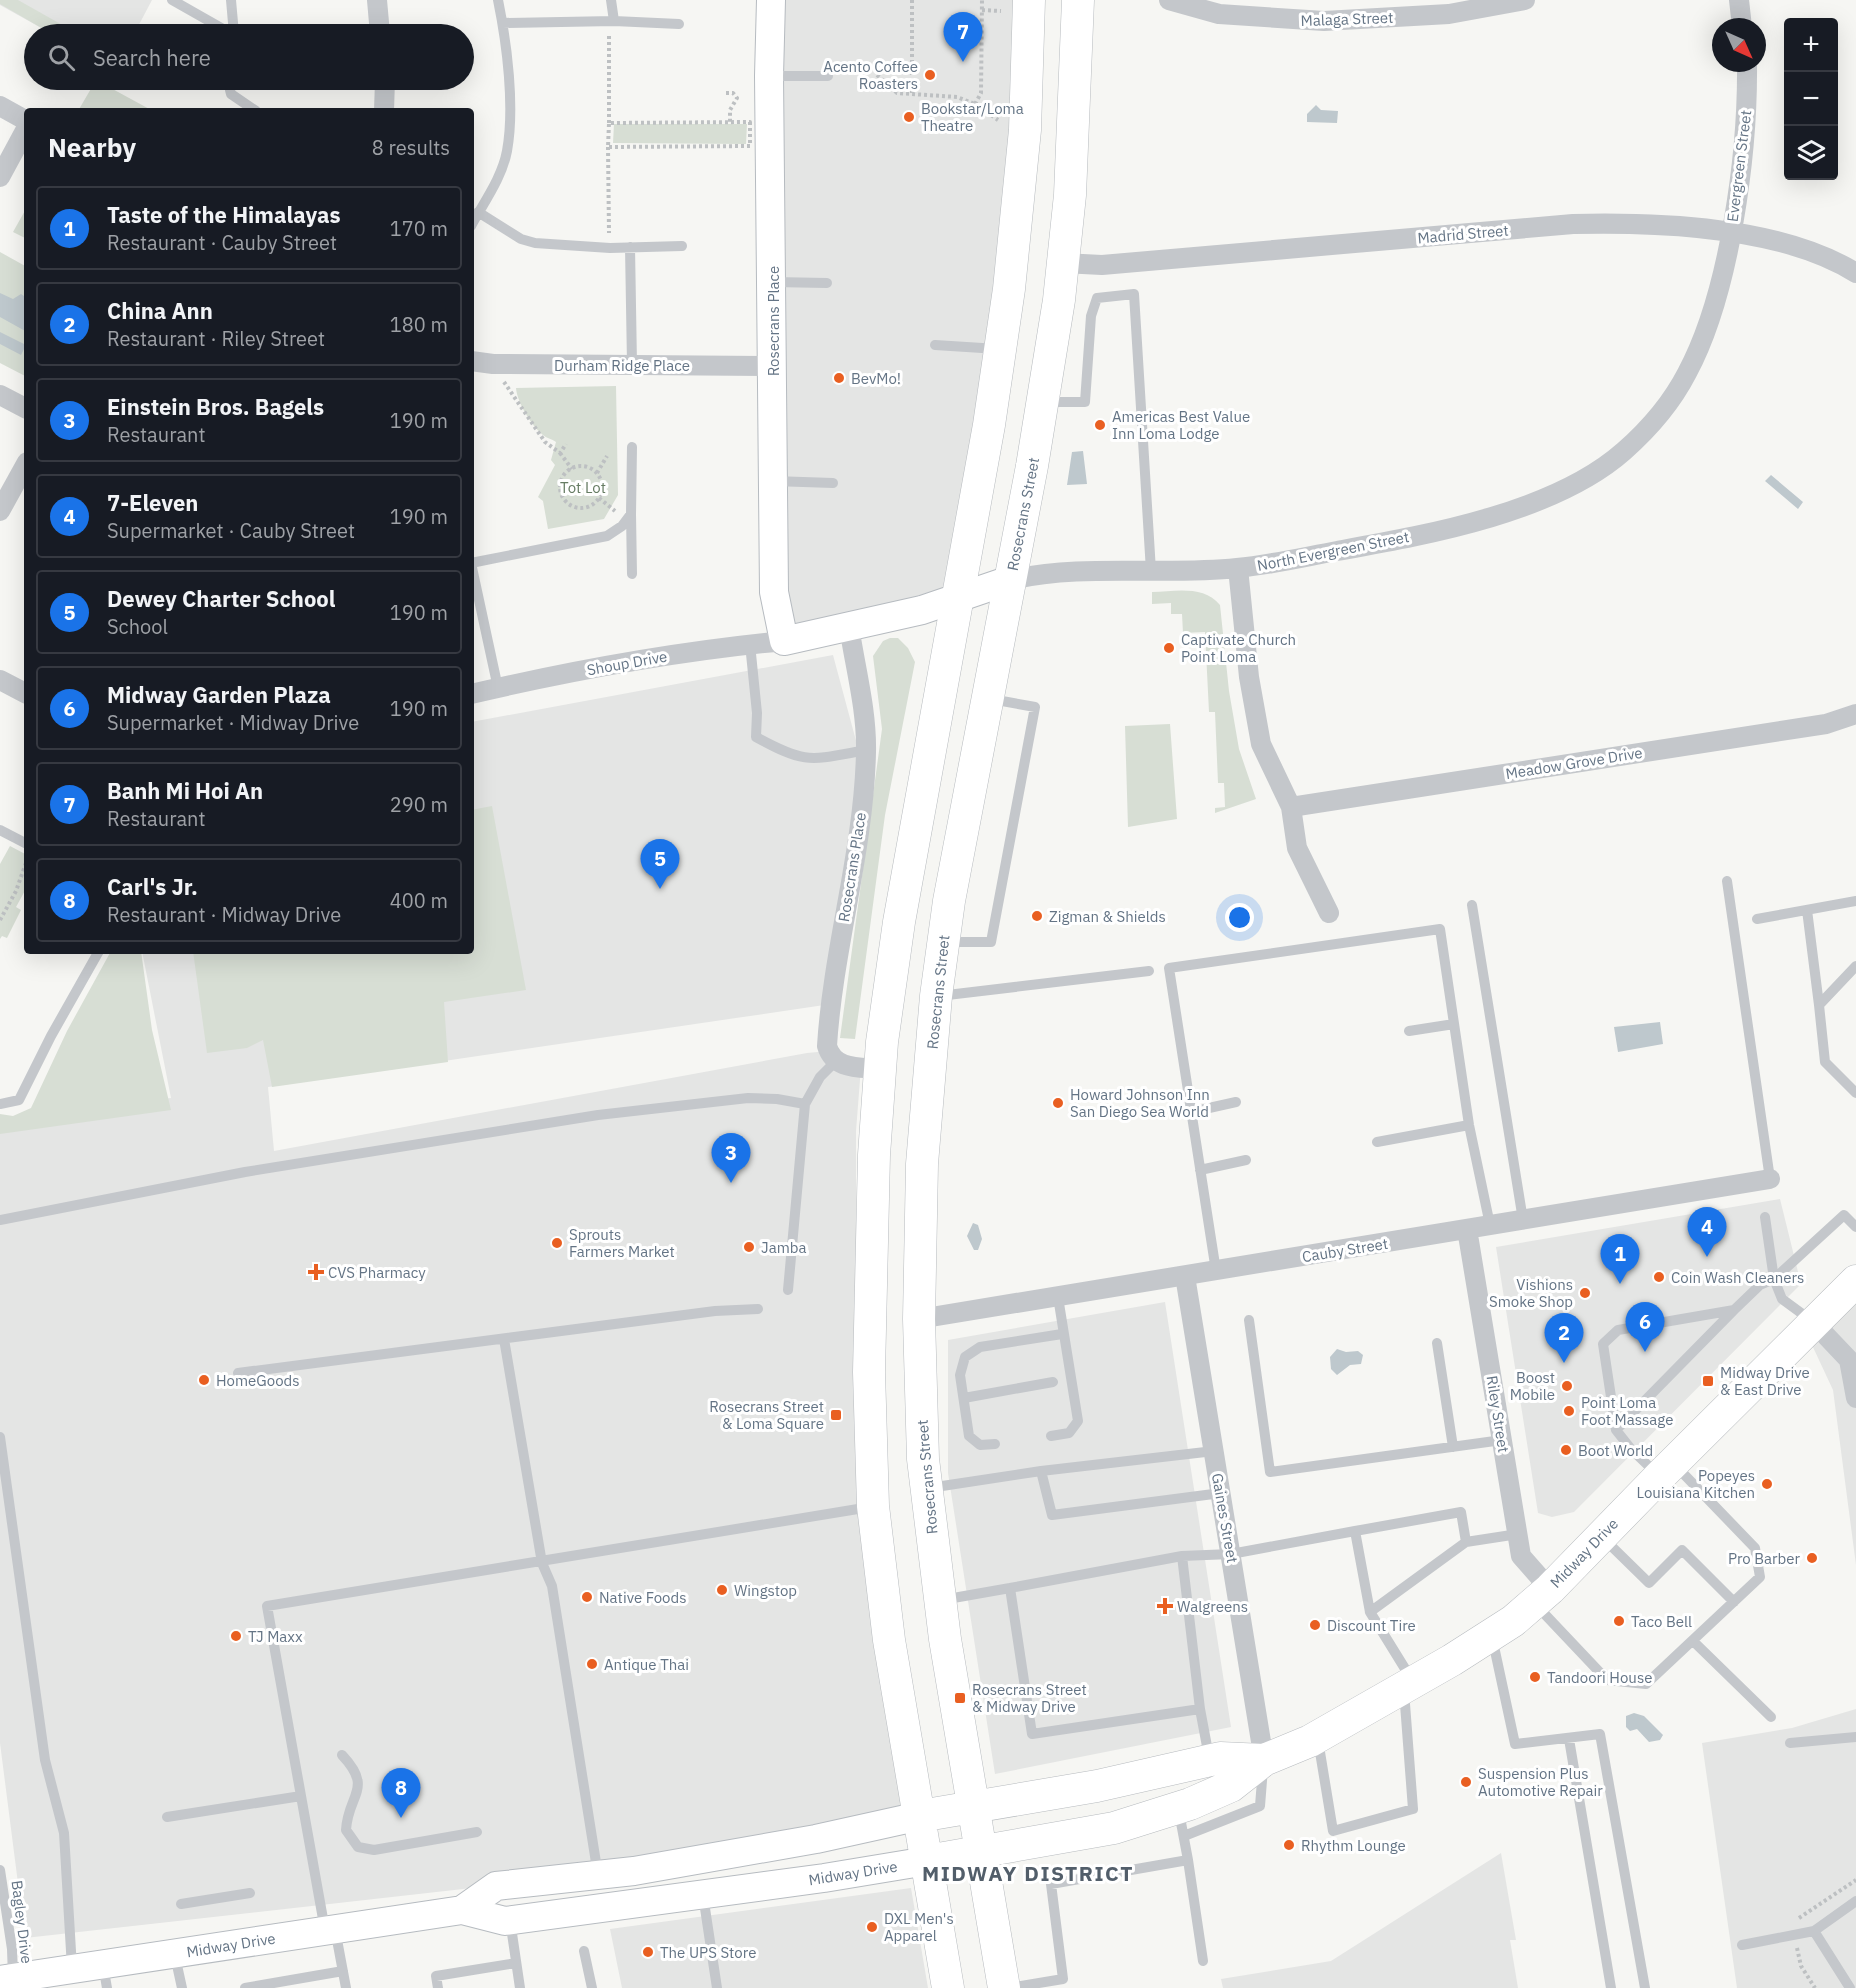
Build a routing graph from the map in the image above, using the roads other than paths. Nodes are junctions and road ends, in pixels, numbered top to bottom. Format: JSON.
{"nodes":[{"id":1,"x":172,"y":0,"type":"edge"},
{"id":2,"x":231,"y":0,"type":"edge"},
{"id":3,"x":377,"y":0,"type":"edge"},
{"id":4,"x":498,"y":0,"type":"edge"},
{"id":5,"x":611,"y":0,"type":"edge"},
{"id":6,"x":771,"y":0,"type":"edge"},
{"id":7,"x":1078,"y":0,"type":"edge"},
{"id":8,"x":1169,"y":0,"type":"edge"},
{"id":9,"x":1525,"y":0,"type":"edge"},
{"id":10,"x":1739,"y":0,"type":"edge"},
{"id":11,"x":1015,"y":5,"type":"edge"},
{"id":12,"x":1741,"y":18,"type":"edge"},
{"id":13,"x":611,"y":21,"type":"junction"},
{"id":14,"x":502,"y":23,"type":"junction"},
{"id":15,"x":215,"y":24,"type":"edge"},
{"id":16,"x":232,"y":24,"type":"edge"},
{"id":17,"x":379,"y":24,"type":"edge"},
{"id":18,"x":679,"y":24,"type":"dead end"},
{"id":19,"x":1747,"y":72,"type":"edge"},
{"id":20,"x":769,"y":76,"type":"junction"},
{"id":21,"x":828,"y":76,"type":"dead end"},
{"id":22,"x":232,"y":90,"type":"edge"},
{"id":23,"x":385,"y":90,"type":"edge"},
{"id":24,"x":0,"y":106,"type":"edge"},
{"id":25,"x":252,"y":108,"type":"edge"},
{"id":26,"x":384,"y":108,"type":"edge"},
{"id":27,"x":24,"y":120,"type":"edge"},
{"id":28,"x":24,"y":133,"type":"edge"},
{"id":29,"x":0,"y":177,"type":"edge"},
{"id":30,"x":478,"y":212,"type":"junction"},
{"id":31,"x":474,"y":220,"type":"edge"},
{"id":32,"x":1730,"y":233,"type":"junction"},
{"id":33,"x":682,"y":246,"type":"dead end"},
{"id":34,"x":630,"y":247,"type":"junction"},
{"id":35,"x":1062,"y":263,"type":"junction"},
{"id":36,"x":1856,"y":273,"type":"edge"},
{"id":37,"x":773,"y":282,"type":"junction"},
{"id":38,"x":827,"y":283,"type":"dead end"},
{"id":39,"x":935,"y":345,"type":"dead end"},
{"id":40,"x":1000,"y":349,"type":"junction"},
{"id":41,"x":474,"y":361,"type":"edge"},
{"id":42,"x":632,"y":364,"type":"junction"},
{"id":43,"x":773,"y":366,"type":"junction"},
{"id":44,"x":0,"y":395,"type":"edge"},
{"id":45,"x":1043,"y":402,"type":"junction"},
{"id":46,"x":24,"y":408,"type":"edge"},
{"id":47,"x":632,"y":447,"type":"dead end"},
{"id":48,"x":24,"y":467,"type":"edge"},
{"id":49,"x":772,"y":482,"type":"junction"},
{"id":50,"x":833,"y":483,"type":"dead end"},
{"id":51,"x":0,"y":511,"type":"edge"},
{"id":52,"x":629,"y":516,"type":"junction"},
{"id":53,"x":474,"y":562,"type":"edge"},
{"id":54,"x":1238,"y":568,"type":"junction"},
{"id":55,"x":1150,"y":571,"type":"junction"},
{"id":56,"x":633,"y":574,"type":"dead end"},
{"id":57,"x":474,"y":577,"type":"edge"},
{"id":58,"x":1010,"y":580,"type":"junction"},
{"id":59,"x":958,"y":600,"type":"junction"},
{"id":60,"x":849,"y":626,"type":"junction"},
{"id":61,"x":784,"y":641,"type":"junction"},
{"id":62,"x":750,"y":644,"type":"junction"},
{"id":63,"x":0,"y":680,"type":"edge"},
{"id":64,"x":498,"y":688,"type":"junction"},
{"id":65,"x":24,"y":692,"type":"edge"},
{"id":66,"x":474,"y":693,"type":"edge"},
{"id":67,"x":986,"y":698,"type":"junction"},
{"id":68,"x":1856,"y":714,"type":"edge"},
{"id":69,"x":867,"y":750,"type":"junction"},
{"id":70,"x":1291,"y":807,"type":"junction"},
{"id":71,"x":0,"y":830,"type":"edge"},
{"id":72,"x":24,"y":842,"type":"edge"},
{"id":73,"x":1727,"y":881,"type":"dead end"},
{"id":74,"x":1856,"y":901,"type":"edge"},
{"id":75,"x":1472,"y":904,"type":"dead end"},
{"id":76,"x":1807,"y":910,"type":"junction"},
{"id":77,"x":1329,"y":913,"type":"dead end"},
{"id":78,"x":1757,"y":919,"type":"dead end"},
{"id":79,"x":943,"y":942,"type":"junction"},
{"id":80,"x":97,"y":954,"type":"edge"},
{"id":81,"x":1856,"y":966,"type":"edge"},
{"id":82,"x":1149,"y":971,"type":"dead end"},
{"id":83,"x":936,"y":996,"type":"junction"},
{"id":84,"x":1819,"y":1005,"type":"junction"},
{"id":85,"x":1454,"y":1024,"type":"junction"},
{"id":86,"x":1409,"y":1031,"type":"dead end"},
{"id":87,"x":836,"y":1061,"type":"junction"},
{"id":88,"x":879,"y":1069,"type":"junction"},
{"id":89,"x":1856,"y":1093,"type":"edge"},
{"id":90,"x":1236,"y":1102,"type":"dead end"},
{"id":91,"x":0,"y":1104,"type":"edge"},
{"id":92,"x":805,"y":1104,"type":"junction"},
{"id":93,"x":1191,"y":1112,"type":"junction"},
{"id":94,"x":1469,"y":1125,"type":"junction"},
{"id":95,"x":1377,"y":1142,"type":"dead end"},
{"id":96,"x":1246,"y":1160,"type":"dead end"},
{"id":97,"x":1200,"y":1170,"type":"junction"},
{"id":98,"x":1770,"y":1179,"type":"joint"},
{"id":99,"x":1765,"y":1217,"type":"dead end"},
{"id":100,"x":0,"y":1220,"type":"edge"},
{"id":101,"x":1523,"y":1220,"type":"junction"},
{"id":102,"x":1490,"y":1225,"type":"junction"},
{"id":103,"x":1856,"y":1227,"type":"edge"},
{"id":104,"x":1467,"y":1229,"type":"junction"},
{"id":105,"x":1216,"y":1271,"type":"junction"},
{"id":106,"x":1185,"y":1276,"type":"junction"},
{"id":107,"x":1774,"y":1279,"type":"junction"},
{"id":108,"x":1856,"y":1281,"type":"edge"},
{"id":109,"x":788,"y":1290,"type":"dead end"},
{"id":110,"x":1058,"y":1297,"type":"junction"},
{"id":111,"x":759,"y":1309,"type":"dead end"},
{"id":112,"x":1734,"y":1310,"type":"junction"},
{"id":113,"x":919,"y":1319,"type":"junction"},
{"id":114,"x":1249,"y":1320,"type":"dead end"},
{"id":115,"x":1814,"y":1323,"type":"junction"},
{"id":116,"x":1062,"y":1334,"type":"junction"},
{"id":117,"x":504,"y":1339,"type":"junction"},
{"id":118,"x":1437,"y":1343,"type":"dead end"},
{"id":119,"x":238,"y":1373,"type":"dead end"},
{"id":120,"x":1053,"y":1382,"type":"dead end"},
{"id":121,"x":964,"y":1398,"type":"junction"},
{"id":122,"x":1856,"y":1398,"type":"edge"},
{"id":123,"x":1616,"y":1430,"type":"junction"},
{"id":124,"x":1051,"y":1436,"type":"dead end"},
{"id":125,"x":0,"y":1437,"type":"edge"},
{"id":126,"x":1502,"y":1440,"type":"junction"},
{"id":127,"x":995,"y":1443,"type":"dead end"},
{"id":128,"x":1453,"y":1447,"type":"junction"},
{"id":129,"x":1214,"y":1451,"type":"junction"},
{"id":130,"x":1666,"y":1469,"type":"junction"},
{"id":131,"x":1041,"y":1471,"type":"junction"},
{"id":132,"x":927,"y":1488,"type":"junction"},
{"id":133,"x":1221,"y":1493,"type":"junction"},
{"id":134,"x":873,"y":1506,"type":"junction"},
{"id":135,"x":1355,"y":1531,"type":"junction"},
{"id":136,"x":1518,"y":1534,"type":"junction"},
{"id":137,"x":1601,"y":1535,"type":"junction"},
{"id":138,"x":1466,"y":1542,"type":"junction"},
{"id":139,"x":1232,"y":1554,"type":"junction"},
{"id":140,"x":1182,"y":1556,"type":"junction"},
{"id":141,"x":542,"y":1563,"type":"junction"},
{"id":142,"x":1010,"y":1588,"type":"junction"},
{"id":143,"x":1542,"y":1596,"type":"junction"},
{"id":144,"x":940,"y":1600,"type":"junction"},
{"id":145,"x":1734,"y":1602,"type":"junction"},
{"id":146,"x":1370,"y":1612,"type":"junction"},
{"id":147,"x":1491,"y":1635,"type":"junction"},
{"id":148,"x":1693,"y":1641,"type":"junction"},
{"id":149,"x":1408,"y":1685,"type":"junction"},
{"id":150,"x":1200,"y":1709,"type":"junction"},
{"id":151,"x":1771,"y":1717,"type":"dead end"},
{"id":152,"x":1317,"y":1737,"type":"junction"},
{"id":153,"x":1856,"y":1737,"type":"edge"},
{"id":154,"x":1569,"y":1739,"type":"junction"},
{"id":155,"x":1790,"y":1743,"type":"dead end"},
{"id":156,"x":342,"y":1755,"type":"dead end"},
{"id":157,"x":1210,"y":1760,"type":"junction"},
{"id":158,"x":1264,"y":1760,"type":"junction"},
{"id":159,"x":301,"y":1796,"type":"junction"},
{"id":160,"x":975,"y":1807,"type":"junction"},
{"id":161,"x":167,"y":1816,"type":"dead end"},
{"id":162,"x":920,"y":1816,"type":"junction"},
{"id":163,"x":1181,"y":1822,"type":"junction"},
{"id":164,"x":477,"y":1832,"type":"dead end"},
{"id":165,"x":982,"y":1853,"type":"junction"},
{"id":166,"x":1188,"y":1860,"type":"junction"},
{"id":167,"x":927,"y":1861,"type":"junction"},
{"id":168,"x":0,"y":1870,"type":"edge"},
{"id":169,"x":598,"y":1875,"type":"junction"},
{"id":170,"x":250,"y":1893,"type":"dead end"},
{"id":171,"x":703,"y":1895,"type":"junction"},
{"id":172,"x":1856,"y":1901,"type":"edge"},
{"id":173,"x":181,"y":1904,"type":"dead end"},
{"id":174,"x":462,"y":1910,"type":"junction"},
{"id":175,"x":510,"y":1920,"type":"junction"},
{"id":176,"x":330,"y":1930,"type":"junction"},
{"id":177,"x":1814,"y":1931,"type":"junction"},
{"id":178,"x":1742,"y":1945,"type":"dead end"},
{"id":179,"x":584,"y":1952,"type":"dead end"},
{"id":180,"x":174,"y":1953,"type":"junction"},
{"id":181,"x":1203,"y":1961,"type":"dead end"},
{"id":182,"x":516,"y":1962,"type":"junction"},
{"id":183,"x":72,"y":1969,"type":"junction"},
{"id":184,"x":343,"y":1971,"type":"junction"},
{"id":185,"x":105,"y":1976,"type":"edge"},
{"id":186,"x":9,"y":1982,"type":"edge"},
{"id":187,"x":182,"y":1988,"type":"edge"},
{"id":188,"x":245,"y":1988,"type":"edge"},
{"id":189,"x":346,"y":1988,"type":"edge"},
{"id":190,"x":438,"y":1988,"type":"edge"},
{"id":191,"x":520,"y":1988,"type":"edge"},
{"id":192,"x":592,"y":1988,"type":"edge"},
{"id":193,"x":717,"y":1988,"type":"edge"},
{"id":194,"x":948,"y":1988,"type":"edge"},
{"id":195,"x":1004,"y":1988,"type":"edge"},
{"id":196,"x":1009,"y":1988,"type":"edge"},
{"id":197,"x":1611,"y":1988,"type":"edge"},
{"id":198,"x":1646,"y":1988,"type":"edge"},
{"id":199,"x":1850,"y":1988,"type":"edge"}],
"edges":[{"from":1,"to":15,"type":"lane"},
{"from":2,"to":16,"type":"lane"},
{"from":3,"to":17,"type":"street"},
{"from":4,"to":14,"type":"lane"},
{"from":5,"to":13,"type":"lane"},
{"from":6,"to":20,"type":"main road","name":"Rosecrans Place"},
{"from":7,"to":35,"type":"main road","name":"Rosecrans Street"},
{"from":8,"to":9,"type":"street","name":"Malaga Street"},
{"from":10,"to":12,"type":"street"},
{"from":11,"to":40,"type":"main road"},
{"from":13,"to":14,"type":"lane"},
{"from":13,"to":18,"type":"lane"},
{"from":14,"to":30,"type":"lane"},
{"from":19,"to":32,"type":"street","name":"Evergreen Street"},
{"from":20,"to":21,"type":"lane"},
{"from":20,"to":37,"type":"main road","name":"Rosecrans Place"},
{"from":22,"to":25,"type":"lane"},
{"from":23,"to":26,"type":"street"},
{"from":24,"to":27,"type":"street"},
{"from":28,"to":29,"type":"street"},
{"from":30,"to":31,"type":"lane"},
{"from":30,"to":34,"type":"lane"},
{"from":32,"to":35,"type":"street","name":"Madrid Street"},
{"from":32,"to":36,"type":"street","name":"Madrid Street"},
{"from":32,"to":54,"type":"street","name":"North Evergreen Street"},
{"from":33,"to":34,"type":"lane"},
{"from":34,"to":42,"type":"lane"},
{"from":35,"to":45,"type":"main road","name":"Rosecrans Street"},
{"from":37,"to":38,"type":"lane"},
{"from":37,"to":43,"type":"main road","name":"Rosecrans Place"},
{"from":39,"to":40,"type":"lane"},
{"from":40,"to":59,"type":"main road"},
{"from":41,"to":42,"type":"street","name":"Durham Ridge Place"},
{"from":42,"to":43,"type":"street","name":"Durham Ridge Place"},
{"from":43,"to":49,"type":"main road","name":"Rosecrans Place"},
{"from":44,"to":46,"type":"street"},
{"from":45,"to":55,"type":"lane"},
{"from":45,"to":58,"type":"main road","name":"Rosecrans Street"},
{"from":47,"to":52,"type":"lane"},
{"from":48,"to":51,"type":"street"},
{"from":49,"to":50,"type":"lane"},
{"from":49,"to":61,"type":"main road","name":"Rosecrans Place"},
{"from":52,"to":53,"type":"lane"},
{"from":52,"to":56,"type":"lane"},
{"from":54,"to":55,"type":"street","name":"North Evergreen Street"},
{"from":54,"to":70,"type":"street"},
{"from":55,"to":58,"type":"street","name":"North Evergreen Street"},
{"from":57,"to":64,"type":"lane"},
{"from":58,"to":59,"type":"main road","name":"North Evergreen Street"},
{"from":58,"to":67,"type":"main road","name":"Rosecrans Street"},
{"from":59,"to":60,"type":"main road","name":"North Evergreen Street"},
{"from":59,"to":88,"type":"main road"},
{"from":60,"to":61,"type":"main road","name":"North Evergreen Street"},
{"from":60,"to":69,"type":"street","name":"Rosecrans Place"},
{"from":61,"to":62,"type":"street","name":"Shoup Drive"},
{"from":62,"to":64,"type":"street","name":"Shoup Drive"},
{"from":62,"to":69,"type":"lane"},
{"from":63,"to":65,"type":"street"},
{"from":64,"to":66,"type":"street","name":"Shoup Drive"},
{"from":67,"to":79,"type":"main road","name":"Rosecrans Street"},
{"from":67,"to":79,"type":"lane"},
{"from":68,"to":70,"type":"street","name":"Meadow Grove Drive"},
{"from":69,"to":87,"type":"street","name":"Rosecrans Place"},
{"from":70,"to":77,"type":"street"},
{"from":71,"to":72,"type":"lane"},
{"from":73,"to":98,"type":"lane"},
{"from":74,"to":76,"type":"lane"},
{"from":75,"to":101,"type":"lane"},
{"from":76,"to":78,"type":"lane"},
{"from":76,"to":84,"type":"lane"},
{"from":79,"to":83,"type":"main road","name":"Rosecrans Street"},
{"from":80,"to":91,"type":"lane"},
{"from":81,"to":84,"type":"lane"},
{"from":82,"to":83,"type":"lane"},
{"from":83,"to":113,"type":"main road","name":"Rosecrans Street"},
{"from":84,"to":89,"type":"lane"},
{"from":85,"to":86,"type":"lane"},
{"from":85,"to":93,"type":"lane"},
{"from":85,"to":94,"type":"lane"},
{"from":87,"to":88,"type":"street"},
{"from":87,"to":92,"type":"lane"},
{"from":88,"to":134,"type":"main road"},
{"from":90,"to":93,"type":"lane"},
{"from":92,"to":100,"type":"lane"},
{"from":92,"to":109,"type":"lane"},
{"from":93,"to":97,"type":"lane"},
{"from":94,"to":95,"type":"lane"},
{"from":94,"to":102,"type":"lane"},
{"from":96,"to":97,"type":"lane"},
{"from":97,"to":105,"type":"lane"},
{"from":98,"to":101,"type":"street","name":"Cauby Street"},
{"from":99,"to":107,"type":"lane"},
{"from":101,"to":102,"type":"street","name":"Cauby Street"},
{"from":102,"to":104,"type":"street","name":"Cauby Street"},
{"from":103,"to":107,"type":"lane"},
{"from":104,"to":105,"type":"street","name":"Cauby Street"},
{"from":104,"to":126,"type":"street","name":"Riley Street"},
{"from":105,"to":106,"type":"street","name":"Cauby Street"},
{"from":106,"to":110,"type":"street","name":"Cauby Street"},
{"from":106,"to":129,"type":"street","name":"Gaines Street"},
{"from":107,"to":112,"type":"lane"},
{"from":107,"to":115,"type":"lane"},
{"from":108,"to":115,"type":"main road","name":"Midway Drive"},
{"from":110,"to":113,"type":"street","name":"Cauby Street"},
{"from":110,"to":116,"type":"lane"},
{"from":111,"to":117,"type":"lane"},
{"from":112,"to":123,"type":"lane"},
{"from":112,"to":123,"type":"lane"},
{"from":113,"to":132,"type":"main road","name":"Rosecrans Street"},
{"from":114,"to":128,"type":"lane"},
{"from":115,"to":122,"type":"street"},
{"from":115,"to":130,"type":"main road","name":"Midway Drive"},
{"from":116,"to":121,"type":"lane"},
{"from":116,"to":124,"type":"lane"},
{"from":117,"to":119,"type":"lane"},
{"from":117,"to":141,"type":"lane"},
{"from":118,"to":128,"type":"lane"},
{"from":120,"to":121,"type":"lane"},
{"from":121,"to":127,"type":"lane"},
{"from":123,"to":130,"type":"lane"},
{"from":125,"to":183,"type":"lane"},
{"from":126,"to":128,"type":"lane"},
{"from":126,"to":136,"type":"street","name":"Riley Street"},
{"from":129,"to":131,"type":"lane"},
{"from":129,"to":133,"type":"street","name":"Gaines Street"},
{"from":130,"to":137,"type":"main road","name":"Midway Drive"},
{"from":130,"to":145,"type":"lane"},
{"from":131,"to":132,"type":"lane"},
{"from":131,"to":133,"type":"lane"},
{"from":132,"to":144,"type":"main road","name":"Rosecrans Street"},
{"from":133,"to":139,"type":"street","name":"Gaines Street"},
{"from":134,"to":141,"type":"lane"},
{"from":134,"to":162,"type":"main road"},
{"from":135,"to":138,"type":"lane"},
{"from":135,"to":139,"type":"lane"},
{"from":135,"to":146,"type":"lane"},
{"from":136,"to":138,"type":"lane"},
{"from":136,"to":143,"type":"street","name":"Riley Street"},
{"from":137,"to":143,"type":"main road","name":"Midway Drive"},
{"from":137,"to":145,"type":"lane"},
{"from":138,"to":146,"type":"lane"},
{"from":139,"to":140,"type":"lane"},
{"from":139,"to":158,"type":"street","name":"Gaines Street"},
{"from":140,"to":142,"type":"lane"},
{"from":140,"to":150,"type":"lane"},
{"from":141,"to":159,"type":"lane"},
{"from":141,"to":169,"type":"lane"},
{"from":142,"to":144,"type":"lane"},
{"from":142,"to":150,"type":"lane"},
{"from":143,"to":147,"type":"main road","name":"Midway Drive"},
{"from":143,"to":148,"type":"lane"},
{"from":144,"to":160,"type":"main road","name":"Rosecrans Street"},
{"from":145,"to":148,"type":"lane"},
{"from":146,"to":149,"type":"lane"},
{"from":147,"to":149,"type":"main road","name":"Midway Drive"},
{"from":147,"to":154,"type":"lane"},
{"from":148,"to":151,"type":"lane"},
{"from":149,"to":152,"type":"main road","name":"Midway Drive"},
{"from":149,"to":152,"type":"lane"},
{"from":150,"to":157,"type":"lane"},
{"from":152,"to":158,"type":"main road","name":"Midway Drive"},
{"from":153,"to":155,"type":"lane"},
{"from":154,"to":197,"type":"lane"},
{"from":154,"to":198,"type":"lane"},
{"from":156,"to":164,"type":"lane"},
{"from":157,"to":158,"type":"main road","name":"Midway Drive"},
{"from":157,"to":160,"type":"main road","name":"Midway Drive"},
{"from":158,"to":163,"type":"main road","name":"Midway Drive"},
{"from":159,"to":161,"type":"lane"},
{"from":159,"to":176,"type":"lane"},
{"from":160,"to":162,"type":"main road","name":"Midway Drive"},
{"from":160,"to":165,"type":"main road","name":"Rosecrans Street"},
{"from":162,"to":167,"type":"main road"},
{"from":162,"to":169,"type":"main road","name":"Midway Drive"},
{"from":163,"to":165,"type":"main road","name":"Midway Drive"},
{"from":163,"to":166,"type":"lane"},
{"from":165,"to":167,"type":"main road","name":"Midway Drive"},
{"from":165,"to":195,"type":"main road","name":"Rosecrans Street"},
{"from":166,"to":181,"type":"lane"},
{"from":166,"to":196,"type":"lane"},
{"from":167,"to":171,"type":"main road","name":"Midway Drive"},
{"from":167,"to":194,"type":"main road"},
{"from":168,"to":186,"type":"lane","name":"Bagley Drive"},
{"from":169,"to":174,"type":"main road","name":"Midway Drive"},
{"from":170,"to":173,"type":"lane"},
{"from":171,"to":175,"type":"main road","name":"Midway Drive"},
{"from":171,"to":193,"type":"lane"},
{"from":172,"to":177,"type":"lane"},
{"from":174,"to":175,"type":"main road","name":"Midway Drive"},
{"from":174,"to":176,"type":"main road","name":"Midway Drive"},
{"from":175,"to":182,"type":"lane"},
{"from":176,"to":180,"type":"main road","name":"Midway Drive"},
{"from":176,"to":184,"type":"lane"},
{"from":177,"to":178,"type":"lane"},
{"from":177,"to":199,"type":"lane"},
{"from":179,"to":192,"type":"lane"},
{"from":180,"to":185,"type":"main road","name":"Midway Drive"},
{"from":180,"to":187,"type":"lane"},
{"from":182,"to":190,"type":"lane"},
{"from":182,"to":191,"type":"lane"},
{"from":183,"to":185,"type":"main road","name":"Midway Drive"},
{"from":183,"to":186,"type":"main road","name":"Midway Drive"},
{"from":184,"to":188,"type":"lane"},
{"from":184,"to":189,"type":"lane"}]}
